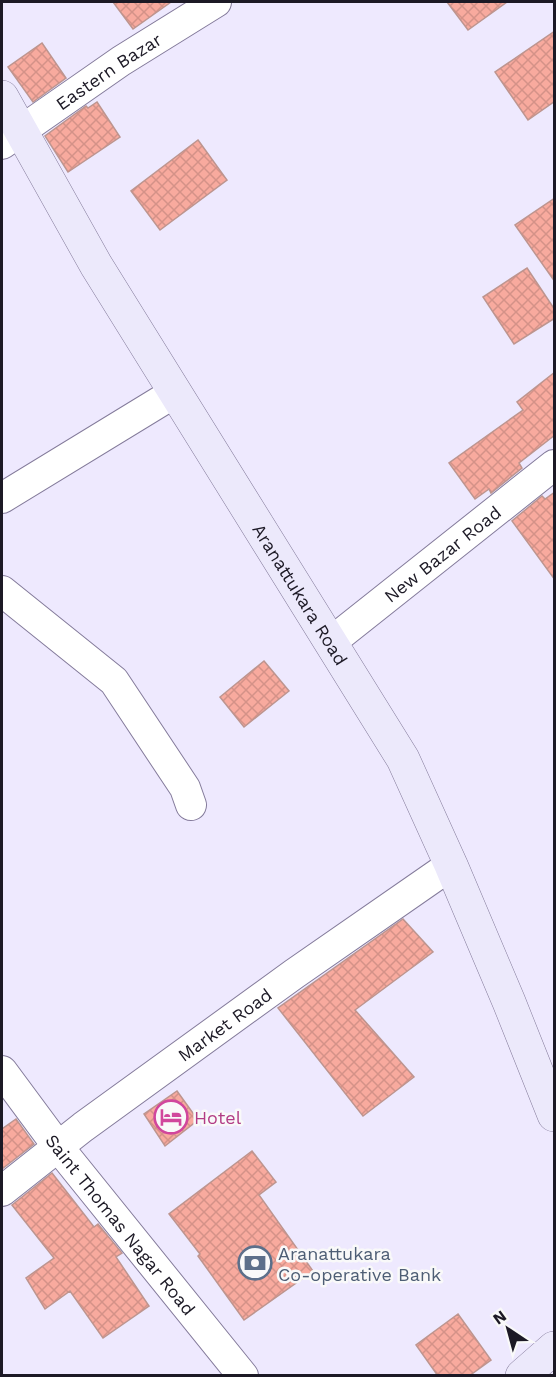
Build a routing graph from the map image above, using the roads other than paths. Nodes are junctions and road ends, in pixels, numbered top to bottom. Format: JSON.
{"nodes":[{"id":1,"x":216,"y":2,"type":"edge"},
{"id":2,"x":2,"y":97,"type":"edge"},
{"id":3,"x":11,"y":137,"type":"edge"},
{"id":4,"x":174,"y":393,"type":"junction"},
{"id":5,"x":555,"y":465,"type":"edge"},
{"id":6,"x":2,"y":498,"type":"edge"},
{"id":7,"x":2,"y":591,"type":"edge"},
{"id":8,"x":331,"y":642,"type":"junction"},
{"id":9,"x":190,"y":805,"type":"dead end"},
{"id":10,"x":451,"y":865,"type":"junction"},
{"id":11,"x":2,"y":1071,"type":"edge"},
{"id":12,"x":555,"y":1115,"type":"edge"},
{"id":13,"x":59,"y":1148,"type":"junction"},
{"id":14,"x":2,"y":1191,"type":"edge"},
{"id":15,"x":555,"y":1348,"type":"edge"},
{"id":16,"x":243,"y":1376,"type":"edge"},
{"id":17,"x":522,"y":1376,"type":"edge"}],
"edges":[{"from":1,"to":3,"type":"street","name":"Eastern Bazar"},
{"from":2,"to":3,"type":"main road","name":"Aranattukara Road"},
{"from":3,"to":4,"type":"main road","name":"Aranattukara Road"},
{"from":4,"to":6,"type":"street"},
{"from":4,"to":8,"type":"main road","name":"Aranattukara Road"},
{"from":5,"to":8,"type":"street","name":"New Bazar Road"},
{"from":7,"to":9,"type":"street"},
{"from":8,"to":10,"type":"main road","name":"Aranattukara Road"},
{"from":10,"to":12,"type":"main road","name":"Aranattukara Road"},
{"from":10,"to":13,"type":"street","name":"Market Road"},
{"from":11,"to":13,"type":"street","name":"Saint Thomas Nagar Road"},
{"from":13,"to":14,"type":"street","name":"Market Road"},
{"from":13,"to":16,"type":"street","name":"Saint Thomas Nagar Road"},
{"from":15,"to":17,"type":"main road"}]}
